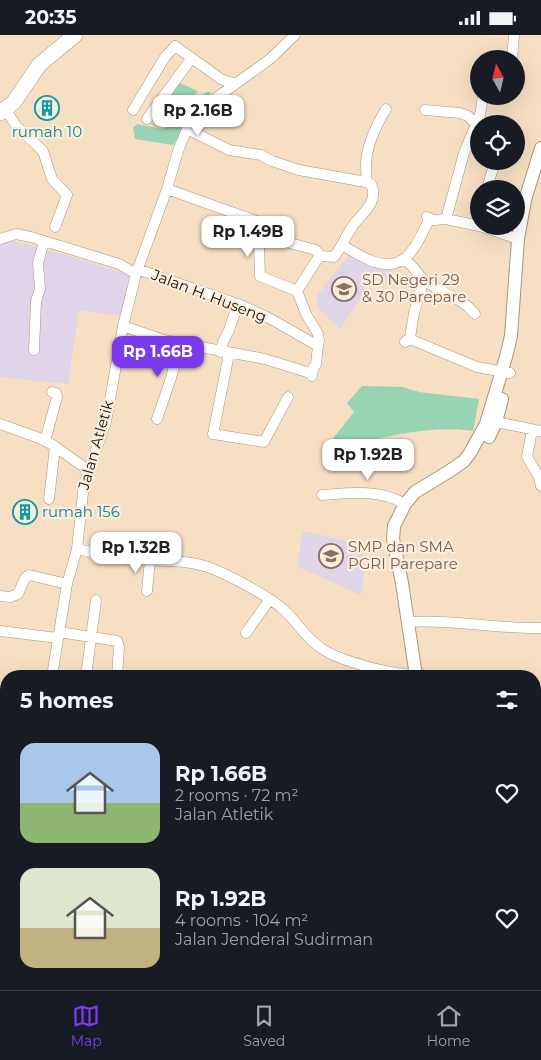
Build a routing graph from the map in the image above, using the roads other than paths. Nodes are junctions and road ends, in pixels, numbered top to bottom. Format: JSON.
{"nodes":[{"id":1,"x":75,"y":35,"type":"edge"},
{"id":2,"x":294,"y":35,"type":"edge"},
{"id":3,"x":514,"y":35,"type":"edge"},
{"id":4,"x":513,"y":50,"type":"edge"},
{"id":5,"x":192,"y":59,"type":"junction"},
{"id":6,"x":235,"y":84,"type":"junction"},
{"id":7,"x":386,"y":109,"type":"dead end"},
{"id":8,"x":132,"y":110,"type":"dead end"},
{"id":9,"x":425,"y":110,"type":"dead end"},
{"id":10,"x":3,"y":111,"type":"edge"},
{"id":11,"x":470,"y":118,"type":"edge"},
{"id":12,"x":147,"y":119,"type":"dead end"},
{"id":13,"x":187,"y":129,"type":"junction"},
{"id":14,"x":470,"y":138,"type":"edge"},
{"id":15,"x":540,"y":152,"type":"edge"},
{"id":16,"x":541,"y":171,"type":"edge"},
{"id":17,"x":366,"y":182,"type":"junction"},
{"id":18,"x":167,"y":189,"type":"junction"},
{"id":19,"x":529,"y":198,"type":"junction"},
{"id":20,"x":525,"y":206,"type":"edge"},
{"id":21,"x":446,"y":219,"type":"junction"},
{"id":22,"x":470,"y":223,"type":"edge"},
{"id":23,"x":55,"y":227,"type":"dead end"},
{"id":24,"x":260,"y":235,"type":"junction"},
{"id":25,"x":508,"y":235,"type":"edge"},
{"id":26,"x":518,"y":235,"type":"edge"},
{"id":27,"x":0,"y":239,"type":"edge"},
{"id":28,"x":518,"y":239,"type":"junction"},
{"id":29,"x":44,"y":241,"type":"junction"},
{"id":30,"x":342,"y":245,"type":"junction"},
{"id":31,"x":407,"y":257,"type":"junction"},
{"id":32,"x":318,"y":258,"type":"junction"},
{"id":33,"x":138,"y":268,"type":"junction"},
{"id":34,"x":422,"y":279,"type":"junction"},
{"id":35,"x":297,"y":291,"type":"junction"},
{"id":36,"x":238,"y":304,"type":"junction"},
{"id":37,"x":475,"y":315,"type":"dead end"},
{"id":38,"x":123,"y":326,"type":"junction"},
{"id":39,"x":180,"y":344,"type":"junction"},
{"id":40,"x":318,"y":346,"type":"junction"},
{"id":41,"x":34,"y":350,"type":"dead end"},
{"id":42,"x":225,"y":353,"type":"junction"},
{"id":43,"x":506,"y":372,"type":"junction"},
{"id":44,"x":52,"y":392,"type":"dead end"},
{"id":45,"x":288,"y":397,"type":"dead end"},
{"id":46,"x":157,"y":419,"type":"dead end"},
{"id":47,"x":496,"y":422,"type":"junction"},
{"id":48,"x":0,"y":425,"type":"edge"},
{"id":49,"x":536,"y":430,"type":"edge"},
{"id":50,"x":45,"y":441,"type":"junction"},
{"id":51,"x":55,"y":447,"type":"junction"},
{"id":52,"x":88,"y":470,"type":"junction"},
{"id":53,"x":541,"y":486,"type":"edge"},
{"id":54,"x":322,"y":495,"type":"dead end"},
{"id":55,"x":49,"y":499,"type":"dead end"},
{"id":56,"x":405,"y":504,"type":"junction"},
{"id":57,"x":77,"y":549,"type":"junction"},
{"id":58,"x":150,"y":560,"type":"junction"},
{"id":59,"x":67,"y":584,"type":"junction"},
{"id":60,"x":147,"y":591,"type":"dead end"},
{"id":61,"x":0,"y":596,"type":"edge"},
{"id":62,"x":96,"y":599,"type":"dead end"},
{"id":63,"x":270,"y":599,"type":"junction"},
{"id":64,"x":411,"y":622,"type":"junction"},
{"id":65,"x":541,"y":628,"type":"edge"},
{"id":66,"x":0,"y":631,"type":"edge"},
{"id":67,"x":246,"y":633,"type":"dead end"},
{"id":68,"x":58,"y":635,"type":"junction"},
{"id":69,"x":91,"y":637,"type":"junction"},
{"id":70,"x":53,"y":670,"type":"edge"},
{"id":71,"x":87,"y":670,"type":"edge"},
{"id":72,"x":117,"y":670,"type":"edge"},
{"id":73,"x":388,"y":670,"type":"edge"},
{"id":74,"x":418,"y":670,"type":"edge"}],
"edges":[{"from":1,"to":10,"type":"highway"},
{"from":2,"to":6,"type":"street","name":"Jalan Atletik"},
{"from":3,"to":4,"type":"street"},
{"from":5,"to":6,"type":"street"},
{"from":5,"to":8,"type":"street"},
{"from":5,"to":12,"type":"street"},
{"from":6,"to":13,"type":"street","name":"Jalan Atletik"},
{"from":7,"to":17,"type":"street"},
{"from":9,"to":11,"type":"street"},
{"from":10,"to":23,"type":"street"},
{"from":13,"to":17,"type":"street"},
{"from":13,"to":18,"type":"street","name":"Jalan Atletik"},
{"from":14,"to":21,"type":"street"},
{"from":15,"to":19,"type":"main road"},
{"from":16,"to":19,"type":"main road"},
{"from":17,"to":30,"type":"street"},
{"from":18,"to":24,"type":"street"},
{"from":18,"to":33,"type":"street","name":"Jalan Atletik"},
{"from":19,"to":20,"type":"main road"},
{"from":19,"to":43,"type":"main road"},
{"from":21,"to":22,"type":"street"},
{"from":21,"to":31,"type":"street"},
{"from":24,"to":32,"type":"street"},
{"from":24,"to":35,"type":"street"},
{"from":25,"to":28,"type":"street"},
{"from":26,"to":28,"type":"main road"},
{"from":27,"to":29,"type":"street","name":"Jalan H. Huseng"},
{"from":28,"to":43,"type":"main road"},
{"from":29,"to":33,"type":"street","name":"Jalan H. Huseng"},
{"from":29,"to":41,"type":"street"},
{"from":30,"to":31,"type":"street"},
{"from":30,"to":32,"type":"street"},
{"from":31,"to":34,"type":"street"},
{"from":32,"to":35,"type":"street"},
{"from":33,"to":36,"type":"street","name":"Jalan H. Huseng"},
{"from":33,"to":38,"type":"street","name":"Jalan Atletik"},
{"from":34,"to":37,"type":"street"},
{"from":34,"to":43,"type":"street"},
{"from":35,"to":40,"type":"street"},
{"from":36,"to":40,"type":"street","name":"Jalan H. Huseng"},
{"from":36,"to":42,"type":"street"},
{"from":38,"to":39,"type":"street"},
{"from":38,"to":52,"type":"street","name":"Jalan Atletik"},
{"from":39,"to":42,"type":"street"},
{"from":39,"to":46,"type":"street"},
{"from":40,"to":42,"type":"street"},
{"from":42,"to":45,"type":"street"},
{"from":43,"to":47,"type":"main road"},
{"from":43,"to":56,"type":"main road"},
{"from":44,"to":50,"type":"street"},
{"from":47,"to":49,"type":"street"},
{"from":47,"to":64,"type":"main road"},
{"from":48,"to":50,"type":"street"},
{"from":49,"to":53,"type":"street"},
{"from":50,"to":51,"type":"street"},
{"from":51,"to":52,"type":"street"},
{"from":51,"to":55,"type":"street"},
{"from":52,"to":57,"type":"street","name":"Jalan Atletik"},
{"from":54,"to":56,"type":"street"},
{"from":56,"to":64,"type":"main road"},
{"from":57,"to":58,"type":"street"},
{"from":57,"to":59,"type":"street","name":"Jalan Atletik"},
{"from":58,"to":60,"type":"street"},
{"from":58,"to":63,"type":"street"},
{"from":59,"to":61,"type":"street"},
{"from":59,"to":68,"type":"street","name":"Jalan Atletik"},
{"from":62,"to":69,"type":"street"},
{"from":63,"to":67,"type":"street"},
{"from":63,"to":73,"type":"street"},
{"from":64,"to":65,"type":"street"},
{"from":64,"to":74,"type":"main road"},
{"from":66,"to":68,"type":"street"},
{"from":68,"to":69,"type":"street"},
{"from":68,"to":70,"type":"street","name":"Jalan Atletik"},
{"from":69,"to":71,"type":"street"},
{"from":69,"to":72,"type":"street"}]}
